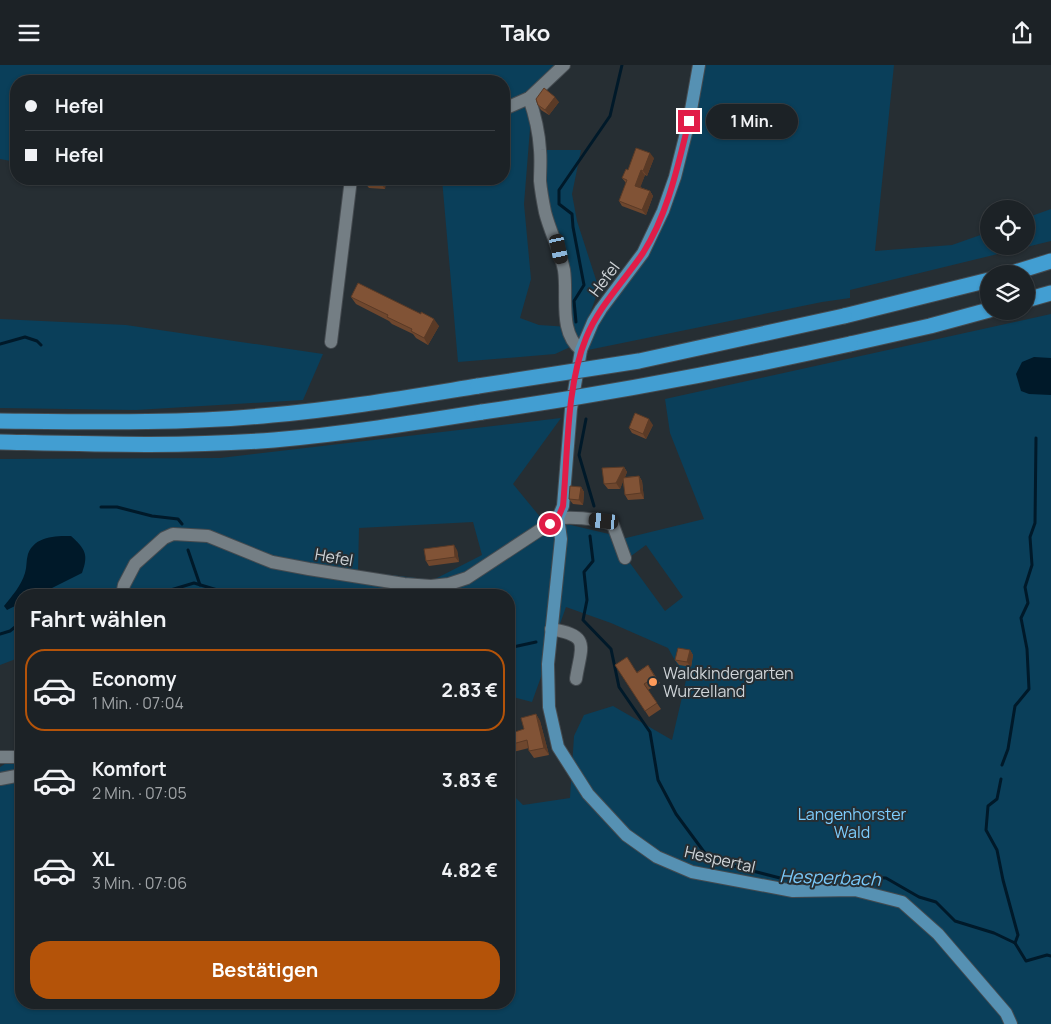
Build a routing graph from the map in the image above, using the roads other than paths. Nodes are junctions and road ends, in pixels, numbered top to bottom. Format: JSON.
{"nodes":[{"id":1,"x":564,"y":65,"type":"edge"},
{"id":2,"x":699,"y":65,"type":"edge"},
{"id":3,"x":529,"y":98,"type":"junction"},
{"id":4,"x":510,"y":106,"type":"edge"},
{"id":5,"x":350,"y":185,"type":"edge"},
{"id":6,"x":1051,"y":261,"type":"edge"},
{"id":7,"x":1035,"y":266,"type":"edge"},
{"id":8,"x":980,"y":281,"type":"edge"},
{"id":9,"x":1051,"y":293,"type":"edge"},
{"id":10,"x":1035,"y":297,"type":"edge"},
{"id":11,"x":980,"y":312,"type":"edge"},
{"id":12,"x":331,"y":342,"type":"dead end"},
{"id":13,"x":581,"y":350,"type":"junction"},
{"id":14,"x":0,"y":421,"type":"edge"},
{"id":15,"x":0,"y":442,"type":"edge"},
{"id":16,"x":558,"y":518,"type":"junction"},
{"id":17,"x":625,"y":559,"type":"dead end"},
{"id":18,"x":123,"y":589,"type":"edge"},
{"id":19,"x":552,"y":629,"type":"junction"},
{"id":20,"x":576,"y":679,"type":"dead end"},
{"id":21,"x":0,"y":757,"type":"edge"},
{"id":22,"x":15,"y":757,"type":"edge"},
{"id":23,"x":15,"y":776,"type":"edge"},
{"id":24,"x":0,"y":779,"type":"edge"},
{"id":25,"x":1011,"y":1024,"type":"edge"}],
"edges":[{"from":1,"to":3,"type":"street"},
{"from":2,"to":13,"type":"main road","name":"Hefel"},
{"from":3,"to":4,"type":"street"},
{"from":3,"to":13,"type":"street"},
{"from":5,"to":12,"type":"street"},
{"from":6,"to":7,"type":"highway"},
{"from":8,"to":14,"type":"highway","bridge":true},
{"from":9,"to":10,"type":"highway"},
{"from":11,"to":15,"type":"highway","bridge":true},
{"from":13,"to":16,"type":"main road","name":"Hefel"},
{"from":16,"to":17,"type":"street"},
{"from":16,"to":18,"type":"street","name":"Hefel"},
{"from":16,"to":19,"type":"main road","name":"Hespertal"},
{"from":19,"to":20,"type":"street"},
{"from":19,"to":25,"type":"main road","name":"Hespertal"},
{"from":21,"to":22,"type":"street"},
{"from":23,"to":24,"type":"street"}]}
